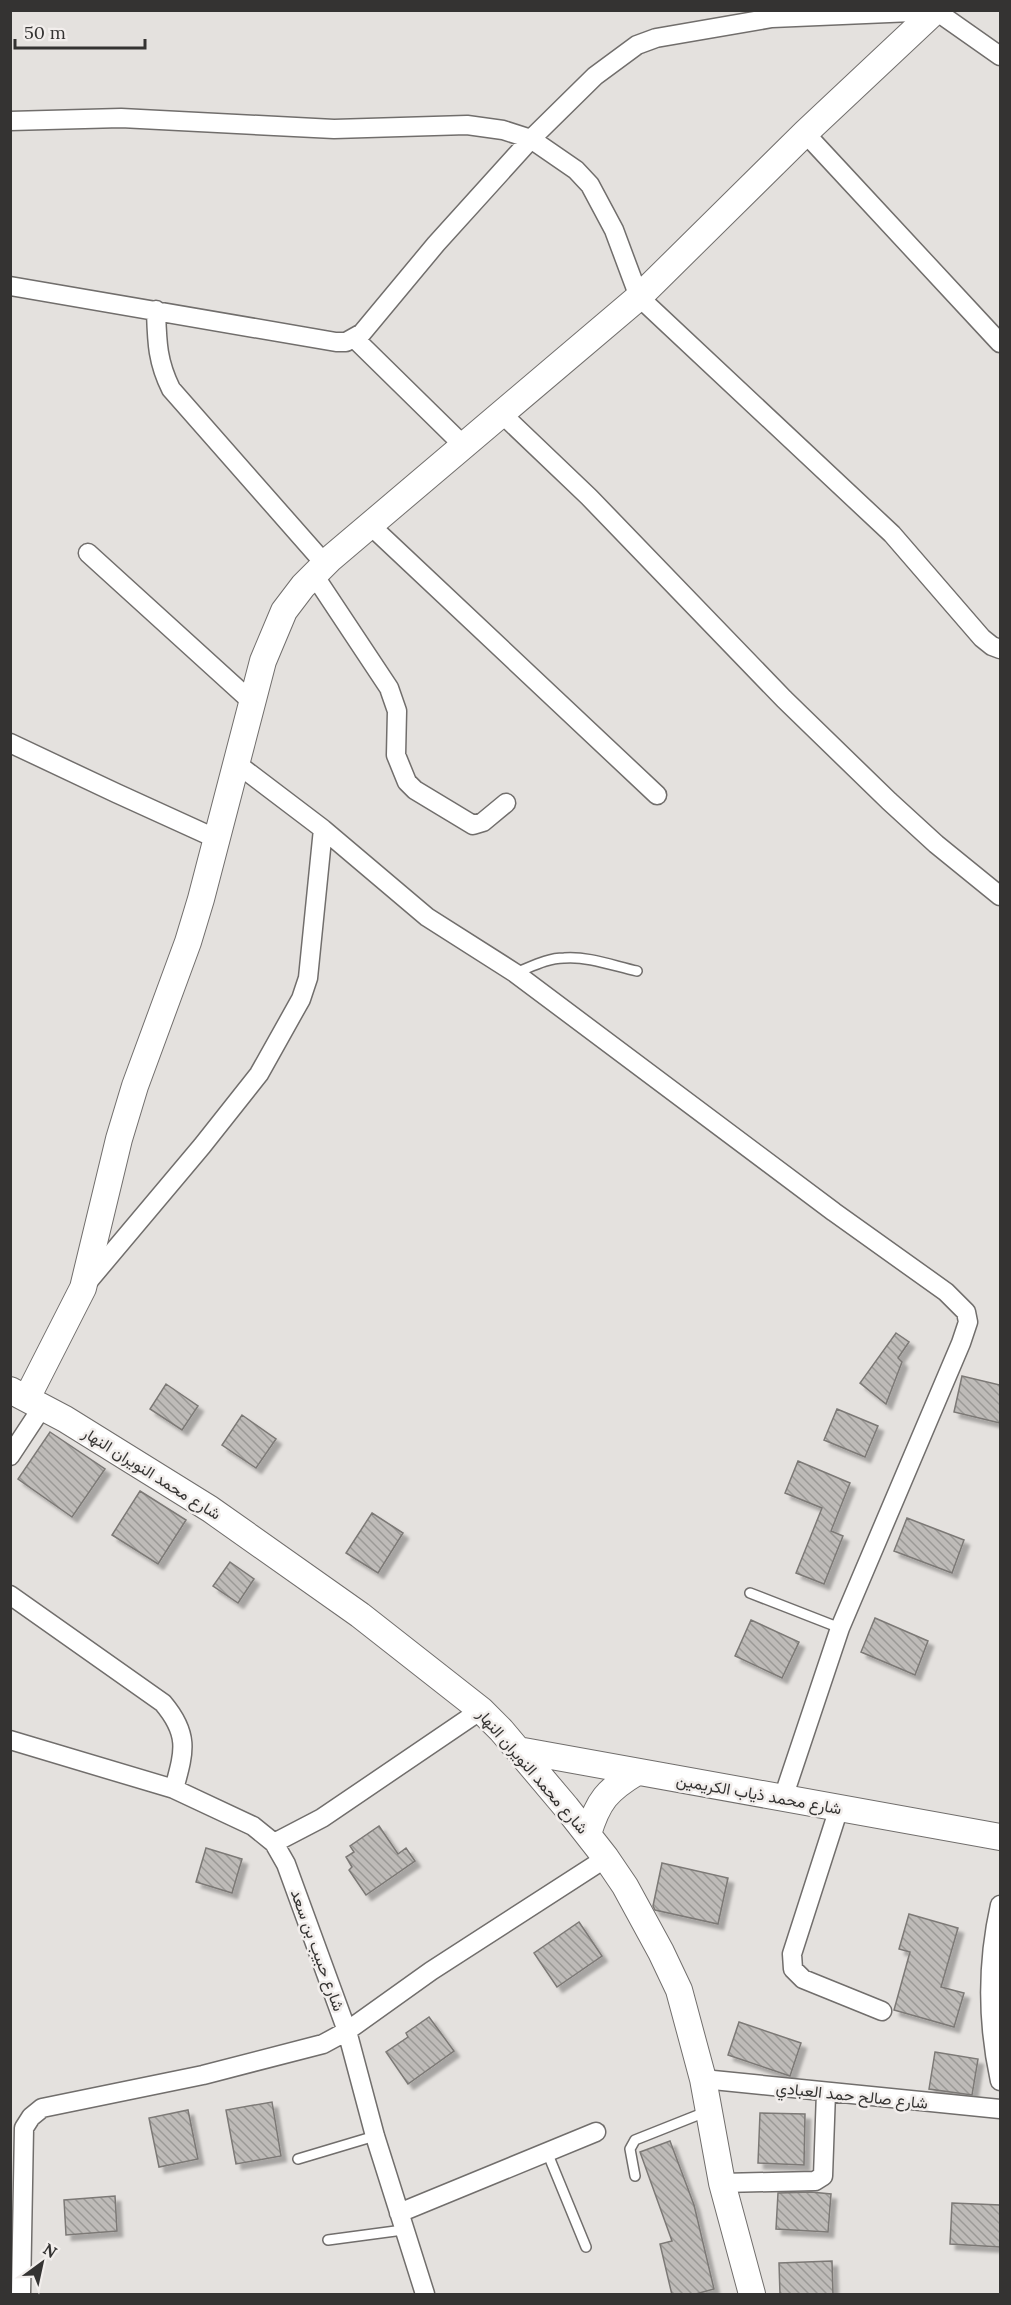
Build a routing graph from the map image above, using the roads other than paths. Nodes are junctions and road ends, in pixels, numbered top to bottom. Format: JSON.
{"nodes":[{"id":1,"x":936,"y":11,"type":"edge"},
{"id":2,"x":769,"y":14,"type":"edge"},
{"id":3,"x":1000,"y":56,"type":"edge"},
{"id":4,"x":10,"y":121,"type":"edge"},
{"id":5,"x":805,"y":133,"type":"junction"},
{"id":6,"x":531,"y":140,"type":"junction"},
{"id":7,"x":10,"y":286,"type":"edge"},
{"id":8,"x":639,"y":297,"type":"junction"},
{"id":9,"x":156,"y":310,"type":"junction"},
{"id":10,"x":355,"y":339,"type":"junction"},
{"id":11,"x":1000,"y":343,"type":"edge"},
{"id":12,"x":501,"y":412,"type":"junction"},
{"id":13,"x":463,"y":445,"type":"junction"},
{"id":14,"x":370,"y":525,"type":"junction"},
{"id":15,"x":88,"y":553,"type":"dead end"},
{"id":16,"x":320,"y":570,"type":"junction"},
{"id":17,"x":1000,"y":649,"type":"edge"},
{"id":18,"x":252,"y":702,"type":"junction"},
{"id":19,"x":10,"y":743,"type":"edge"},
{"id":20,"x":236,"y":763,"type":"junction"},
{"id":21,"x":657,"y":795,"type":"dead end"},
{"id":22,"x":506,"y":803,"type":"dead end"},
{"id":23,"x":323,"y":830,"type":"junction"},
{"id":24,"x":217,"y":838,"type":"junction"},
{"id":25,"x":1000,"y":896,"type":"edge"},
{"id":26,"x":637,"y":971,"type":"dead end"},
{"id":27,"x":515,"y":973,"type":"junction"},
{"id":28,"x":83,"y":1288,"type":"junction"},
{"id":29,"x":27,"y":1398,"type":"edge"},
{"id":30,"x":10,"y":1456,"type":"edge"},
{"id":31,"x":750,"y":1593,"type":"dead end"},
{"id":32,"x":10,"y":1595,"type":"edge"},
{"id":33,"x":840,"y":1628,"type":"junction"},
{"id":34,"x":481,"y":1710,"type":"junction"},
{"id":35,"x":10,"y":1740,"type":"edge"},
{"id":36,"x":518,"y":1750,"type":"junction"},
{"id":37,"x":637,"y":1772,"type":"junction"},
{"id":38,"x":174,"y":1789,"type":"junction"},
{"id":39,"x":783,"y":1798,"type":"junction"},
{"id":40,"x":839,"y":1809,"type":"junction"},
{"id":41,"x":588,"y":1834,"type":"junction"},
{"id":42,"x":1000,"y":1837,"type":"edge"},
{"id":43,"x":274,"y":1843,"type":"junction"},
{"id":44,"x":606,"y":1858,"type":"junction"},
{"id":45,"x":1000,"y":1905,"type":"edge"},
{"id":46,"x":882,"y":2011,"type":"dead end"},
{"id":47,"x":347,"y":2031,"type":"junction"},
{"id":48,"x":704,"y":2079,"type":"junction"},
{"id":49,"x":1000,"y":2081,"type":"edge"},
{"id":50,"x":826,"y":2092,"type":"junction"},
{"id":51,"x":1000,"y":2109,"type":"edge"},
{"id":52,"x":710,"y":2110,"type":"junction"},
{"id":53,"x":596,"y":2132,"type":"dead end"},
{"id":54,"x":375,"y":2136,"type":"junction"},
{"id":55,"x":547,"y":2152,"type":"junction"},
{"id":56,"x":297,"y":2159,"type":"dead end"},
{"id":57,"x":635,"y":2176,"type":"dead end"},
{"id":58,"x":722,"y":2183,"type":"junction"},
{"id":59,"x":401,"y":2222,"type":"junction"},
{"id":60,"x":328,"y":2240,"type":"dead end"},
{"id":61,"x":586,"y":2247,"type":"dead end"},
{"id":62,"x":21,"y":2295,"type":"edge"},
{"id":63,"x":425,"y":2295,"type":"edge"},
{"id":64,"x":752,"y":2295,"type":"edge"}],
"edges":[{"from":1,"to":2,"type":"street"},
{"from":1,"to":3,"type":"street"},
{"from":1,"to":5,"type":"street"},
{"from":2,"to":6,"type":"street"},
{"from":4,"to":6,"type":"street"},
{"from":5,"to":8,"type":"street"},
{"from":5,"to":11,"type":"street"},
{"from":6,"to":8,"type":"street"},
{"from":6,"to":10,"type":"street"},
{"from":7,"to":9,"type":"street"},
{"from":8,"to":12,"type":"street"},
{"from":8,"to":17,"type":"street"},
{"from":9,"to":10,"type":"street"},
{"from":9,"to":16,"type":"street"},
{"from":10,"to":13,"type":"street"},
{"from":12,"to":13,"type":"street"},
{"from":12,"to":25,"type":"street"},
{"from":13,"to":14,"type":"street"},
{"from":14,"to":16,"type":"street"},
{"from":14,"to":21,"type":"street"},
{"from":15,"to":18,"type":"street"},
{"from":16,"to":18,"type":"street"},
{"from":16,"to":22,"type":"street"},
{"from":18,"to":20,"type":"street"},
{"from":19,"to":24,"type":"street"},
{"from":20,"to":23,"type":"street"},
{"from":20,"to":24,"type":"street"},
{"from":23,"to":27,"type":"street"},
{"from":23,"to":28,"type":"street"},
{"from":24,"to":28,"type":"street"},
{"from":26,"to":27,"type":"lane"},
{"from":27,"to":33,"type":"street"},
{"from":28,"to":29,"type":"street"},
{"from":29,"to":30,"type":"street"},
{"from":29,"to":34,"type":"street","name":"شارع محمد النويران النهار"},
{"from":31,"to":33,"type":"lane"},
{"from":32,"to":38,"type":"street"},
{"from":33,"to":39,"type":"street"},
{"from":34,"to":36,"type":"street","name":"شارع محمد النويران النهار"},
{"from":34,"to":43,"type":"street"},
{"from":35,"to":38,"type":"street"},
{"from":36,"to":37,"type":"street","name":"شارع محمد ذياب الكريمين"},
{"from":36,"to":41,"type":"street","name":"شارع محمد النويران النهار"},
{"from":37,"to":39,"type":"street","name":"شارع محمد ذياب الكريمين"},
{"from":37,"to":41,"type":"street"},
{"from":38,"to":43,"type":"street"},
{"from":39,"to":40,"type":"street","name":"شارع محمد ذياب الكريمين"},
{"from":40,"to":42,"type":"street","name":"شارع محمد ذياب الكريمين"},
{"from":40,"to":46,"type":"street"},
{"from":41,"to":44,"type":"street","name":"شارع محمد النويران النهار"},
{"from":43,"to":47,"type":"street","name":"شارع حبيب بن سعد"},
{"from":44,"to":47,"type":"street"},
{"from":44,"to":48,"type":"street","name":"شارع محمد النويران النهار"},
{"from":45,"to":49,"type":"street"},
{"from":47,"to":54,"type":"street","name":"شارع حبيب بن سعد"},
{"from":47,"to":62,"type":"street"},
{"from":48,"to":50,"type":"street","name":"شارع صالح حمد العبادي"},
{"from":48,"to":52,"type":"street","name":"شارع محمد النويران النهار"},
{"from":50,"to":51,"type":"street","name":"شارع صالح حمد العبادي"},
{"from":50,"to":58,"type":"street"},
{"from":52,"to":57,"type":"lane"},
{"from":52,"to":58,"type":"street","name":"شارع محمد النويران النهار"},
{"from":53,"to":55,"type":"street"},
{"from":54,"to":56,"type":"lane"},
{"from":54,"to":59,"type":"street","name":"شارع حبيب بن سعد"},
{"from":55,"to":59,"type":"street"},
{"from":55,"to":61,"type":"lane"},
{"from":58,"to":64,"type":"street","name":"شارع محمد النويران النهار"},
{"from":59,"to":60,"type":"lane"},
{"from":59,"to":63,"type":"street","name":"شارع حبيب بن سعد"}]}
